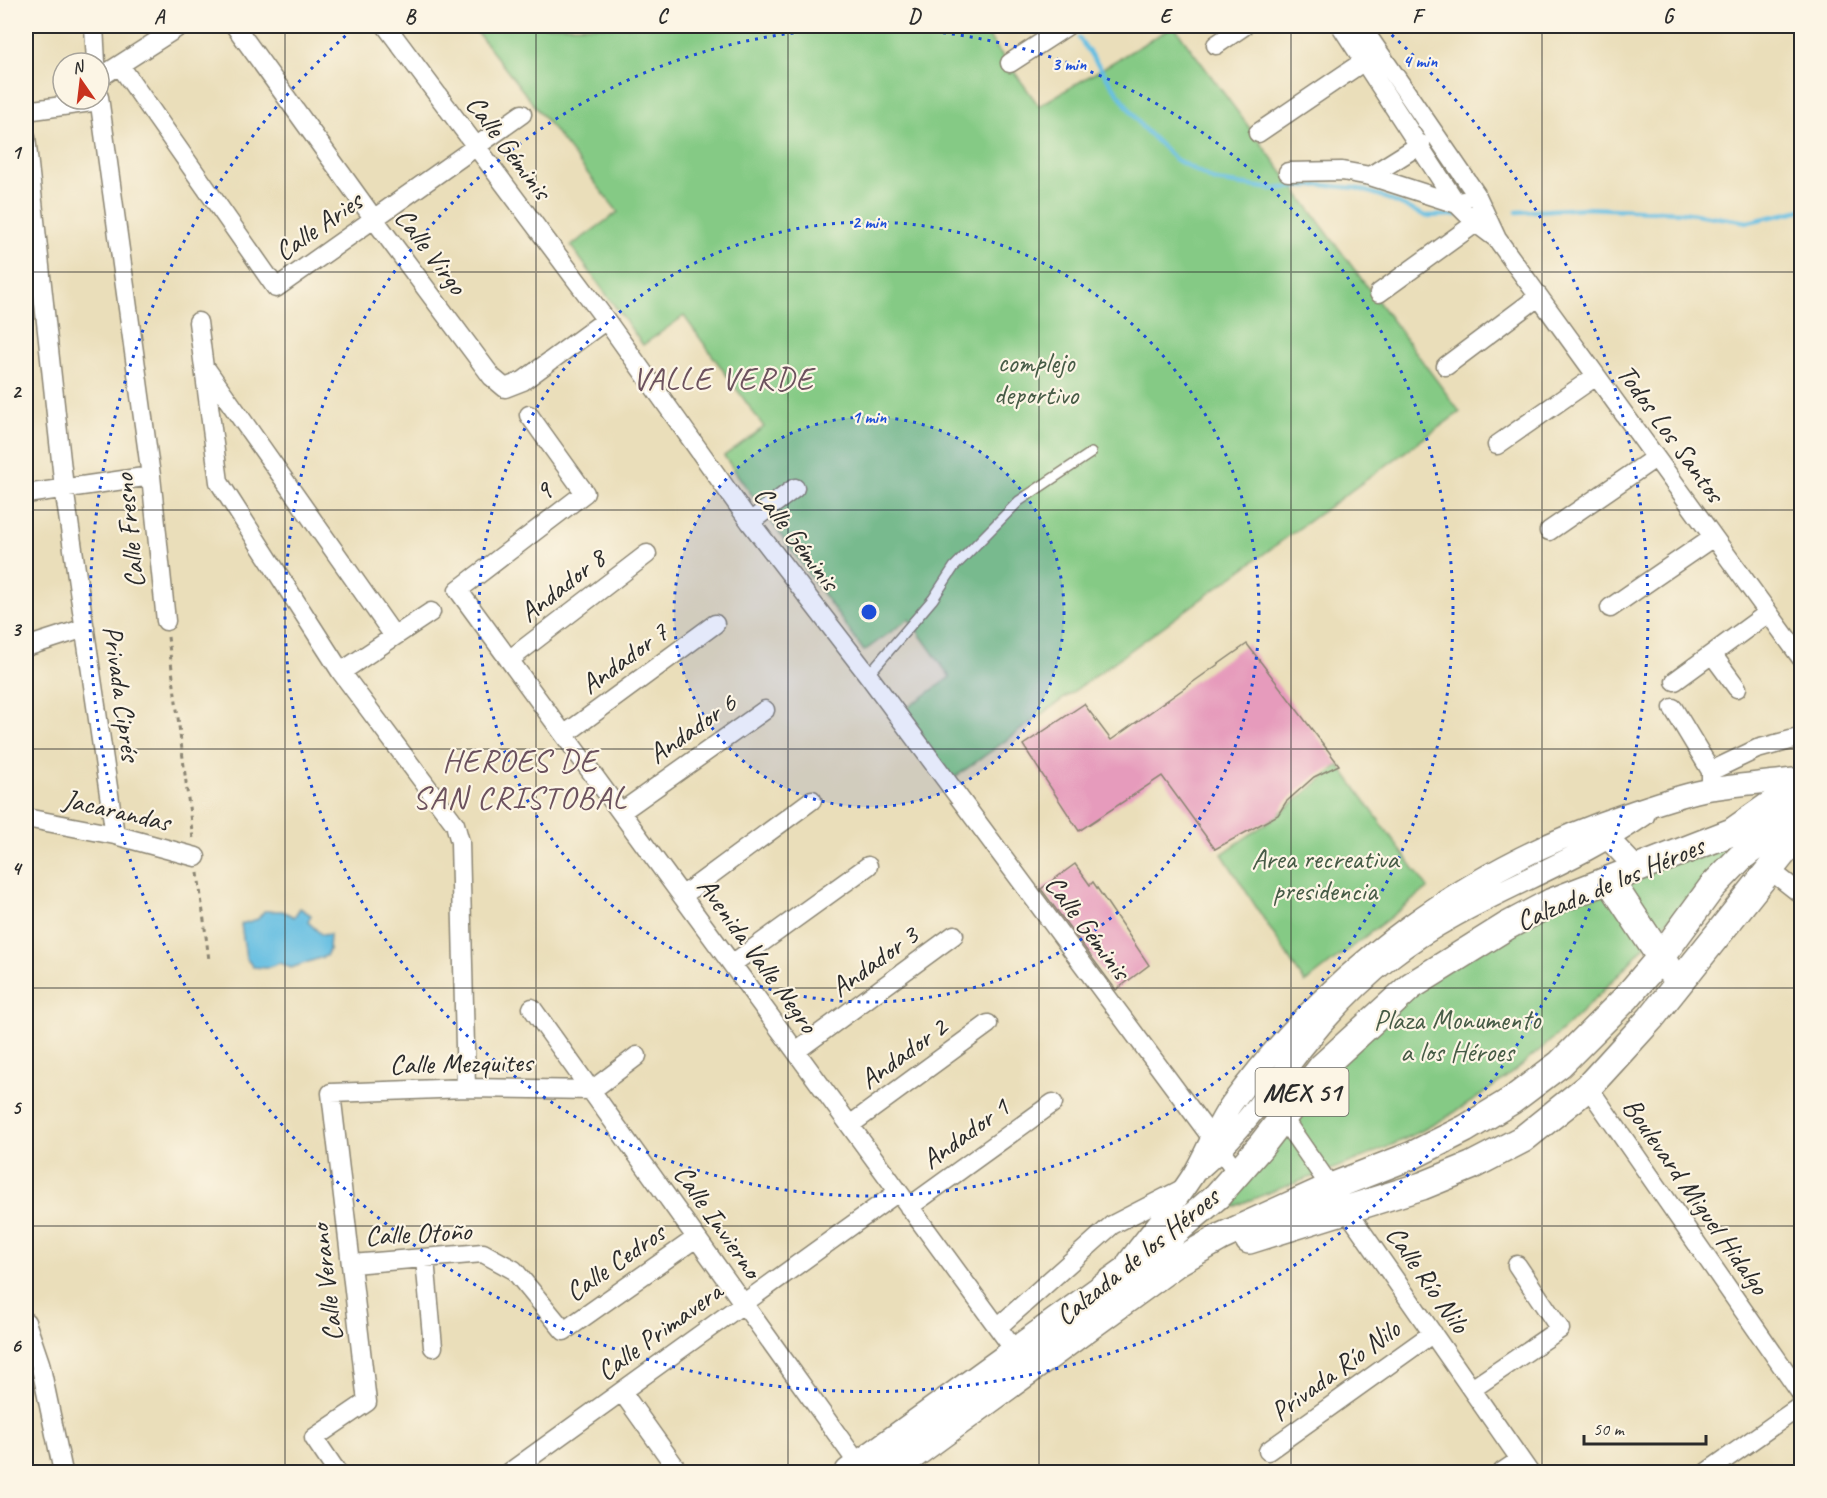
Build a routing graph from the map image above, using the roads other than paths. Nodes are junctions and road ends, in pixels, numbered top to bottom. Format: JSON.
{"nodes":[{"id":1,"x":94,"y":26,"type":"edge"},
{"id":2,"x":180,"y":26,"type":"edge"},
{"id":3,"x":235,"y":26,"type":"edge"},
{"id":4,"x":386,"y":26,"type":"edge"},
{"id":5,"x":1244,"y":26,"type":"edge"},
{"id":6,"x":1341,"y":26,"type":"edge"},
{"id":7,"x":1362,"y":26,"type":"edge"},
{"id":8,"x":1056,"y":28,"type":"edge"},
{"id":9,"x":1216,"y":45,"type":"dead end"},
{"id":10,"x":95,"y":51,"type":"edge"},
{"id":11,"x":1372,"y":56,"type":"junction"},
{"id":12,"x":1010,"y":63,"type":"dead end"},
{"id":13,"x":121,"y":67,"type":"junction"},
{"id":14,"x":111,"y":72,"type":"edge"},
{"id":15,"x":51,"y":107,"type":"edge"},
{"id":16,"x":26,"y":111,"type":"edge"},
{"id":17,"x":101,"y":111,"type":"edge"},
{"id":18,"x":522,"y":114,"type":"dead end"},
{"id":19,"x":1258,"y":133,"type":"dead end"},
{"id":20,"x":26,"y":137,"type":"edge"},
{"id":21,"x":1421,"y":144,"type":"junction"},
{"id":22,"x":475,"y":148,"type":"junction"},
{"id":23,"x":1288,"y":172,"type":"dead end"},
{"id":24,"x":1370,"y":176,"type":"junction"},
{"id":25,"x":1476,"y":194,"type":"junction"},
{"id":26,"x":1457,"y":204,"type":"junction"},
{"id":27,"x":374,"y":219,"type":"junction"},
{"id":28,"x":1481,"y":220,"type":"junction"},
{"id":29,"x":1379,"y":293,"type":"dead end"},
{"id":30,"x":1538,"y":297,"type":"junction"},
{"id":31,"x":606,"y":320,"type":"junction"},
{"id":32,"x":198,"y":322,"type":"dead end"},
{"id":33,"x":1446,"y":366,"type":"dead end"},
{"id":34,"x":204,"y":367,"type":"junction"},
{"id":35,"x":1596,"y":376,"type":"junction"},
{"id":36,"x":530,"y":415,"type":"dead end"},
{"id":37,"x":1497,"y":445,"type":"dead end"},
{"id":38,"x":1091,"y":453,"type":"dead end"},
{"id":39,"x":1655,"y":458,"type":"junction"},
{"id":40,"x":151,"y":476,"type":"junction"},
{"id":41,"x":64,"y":488,"type":"junction"},
{"id":42,"x":795,"y":488,"type":"dead end"},
{"id":43,"x":26,"y":494,"type":"edge"},
{"id":44,"x":750,"y":522,"type":"junction"},
{"id":45,"x":1550,"y":531,"type":"dead end"},
{"id":46,"x":1713,"y":537,"type":"junction"},
{"id":47,"x":647,"y":554,"type":"dead end"},
{"id":48,"x":458,"y":590,"type":"joint"},
{"id":49,"x":1610,"y":608,"type":"dead end"},
{"id":50,"x":432,"y":612,"type":"dead end"},
{"id":51,"x":1768,"y":613,"type":"junction"},
{"id":52,"x":166,"y":621,"type":"road end"},
{"id":53,"x":715,"y":624,"type":"dead end"},
{"id":54,"x":85,"y":628,"type":"junction"},
{"id":55,"x":394,"y":636,"type":"junction"},
{"id":56,"x":26,"y":647,"type":"edge"},
{"id":57,"x":1712,"y":654,"type":"junction"},
{"id":58,"x":1802,"y":659,"type":"edge"},
{"id":59,"x":510,"y":660,"type":"junction"},
{"id":60,"x":341,"y":672,"type":"junction"},
{"id":61,"x":868,"y":675,"type":"junction"},
{"id":62,"x":1675,"y":681,"type":"dead end"},
{"id":63,"x":1737,"y":688,"type":"dead end"},
{"id":64,"x":1673,"y":708,"type":"dead end"},
{"id":65,"x":765,"y":710,"type":"dead end"},
{"id":66,"x":564,"y":735,"type":"junction"},
{"id":67,"x":1802,"y":737,"type":"edge"},
{"id":68,"x":1802,"y":778,"type":"edge"},
{"id":69,"x":1711,"y":780,"type":"junction"},
{"id":70,"x":1802,"y":783,"type":"edge"},
{"id":71,"x":812,"y":800,"type":"dead end"},
{"id":72,"x":1802,"y":810,"type":"edge"},
{"id":73,"x":621,"y":812,"type":"junction"},
{"id":74,"x":26,"y":818,"type":"edge"},
{"id":75,"x":1802,"y":829,"type":"edge"},
{"id":76,"x":1601,"y":832,"type":"junction"},
{"id":77,"x":116,"y":835,"type":"junction"},
{"id":78,"x":1526,"y":855,"type":"junction"},
{"id":79,"x":196,"y":857,"type":"road end"},
{"id":80,"x":868,"y":866,"type":"dead end"},
{"id":81,"x":1638,"y":870,"type":"junction"},
{"id":82,"x":1770,"y":870,"type":"junction"},
{"id":83,"x":1537,"y":873,"type":"junction"},
{"id":84,"x":1610,"y":881,"type":"junction"},
{"id":85,"x":1802,"y":895,"type":"edge"},
{"id":86,"x":682,"y":896,"type":"junction"},
{"id":87,"x":954,"y":935,"type":"dead end"},
{"id":88,"x":1660,"y":958,"type":"junction"},
{"id":89,"x":732,"y":964,"type":"junction"},
{"id":90,"x":1678,"y":983,"type":"junction"},
{"id":91,"x":532,"y":1008,"type":"dead end"},
{"id":92,"x":988,"y":1024,"type":"dead end"},
{"id":93,"x":1296,"y":1039,"type":"junction"},
{"id":94,"x":796,"y":1051,"type":"junction"},
{"id":95,"x":637,"y":1056,"type":"dead end"},
{"id":96,"x":1588,"y":1087,"type":"junction"},
{"id":97,"x":466,"y":1088,"type":"junction"},
{"id":98,"x":592,"y":1090,"type":"junction"},
{"id":99,"x":331,"y":1093,"type":"joint"},
{"id":100,"x":1053,"y":1103,"type":"dead end"},
{"id":101,"x":1281,"y":1117,"type":"junction"},
{"id":102,"x":850,"y":1125,"type":"junction"},
{"id":103,"x":1216,"y":1144,"type":"junction"},
{"id":104,"x":1238,"y":1172,"type":"junction"},
{"id":105,"x":1188,"y":1181,"type":"junction"},
{"id":106,"x":1331,"y":1187,"type":"junction"},
{"id":107,"x":904,"y":1199,"type":"junction"},
{"id":108,"x":1347,"y":1211,"type":"junction"},
{"id":109,"x":696,"y":1238,"type":"junction"},
{"id":110,"x":425,"y":1259,"type":"junction"},
{"id":111,"x":1179,"y":1261,"type":"junction"},
{"id":112,"x":352,"y":1264,"type":"junction"},
{"id":113,"x":1517,"y":1265,"type":"dead end"},
{"id":114,"x":1118,"y":1277,"type":"junction"},
{"id":115,"x":744,"y":1304,"type":"junction"},
{"id":116,"x":26,"y":1322,"type":"edge"},
{"id":117,"x":998,"y":1327,"type":"junction"},
{"id":118,"x":564,"y":1331,"type":"joint"},
{"id":119,"x":1433,"y":1333,"type":"junction"},
{"id":120,"x":433,"y":1347,"type":"dead end"},
{"id":121,"x":1016,"y":1352,"type":"junction"},
{"id":122,"x":1472,"y":1389,"type":"junction"},
{"id":123,"x":622,"y":1392,"type":"junction"},
{"id":124,"x":1802,"y":1395,"type":"edge"},
{"id":125,"x":1802,"y":1405,"type":"edge"},
{"id":126,"x":1268,"y":1450,"type":"dead end"},
{"id":127,"x":1525,"y":1466,"type":"edge"},
{"id":128,"x":854,"y":1469,"type":"edge"},
{"id":129,"x":63,"y":1473,"type":"edge"},
{"id":130,"x":337,"y":1473,"type":"edge"},
{"id":131,"x":510,"y":1473,"type":"edge"},
{"id":132,"x":679,"y":1473,"type":"edge"},
{"id":133,"x":890,"y":1473,"type":"edge"},
{"id":134,"x":1502,"y":1473,"type":"edge"},
{"id":135,"x":1707,"y":1473,"type":"edge"}],
"edges":[{"from":1,"to":10,"type":"street"},
{"from":2,"to":13,"type":"street"},
{"from":3,"to":27,"type":"street","name":"Calle Virgo"},
{"from":4,"to":22,"type":"street","name":"Calle Géminis"},
{"from":5,"to":9,"type":"street"},
{"from":6,"to":11,"type":"street","name":"Todos Los Santos"},
{"from":7,"to":11,"type":"street","name":"Todos Los Santos"},
{"from":8,"to":12,"type":"street"},
{"from":11,"to":19,"type":"street"},
{"from":11,"to":21,"type":"street","name":"Todos Los Santos"},
{"from":11,"to":25,"type":"street","name":"Todos Los Santos"},
{"from":13,"to":14,"type":"street"},
{"from":13,"to":27,"type":"street","name":"Calle Aries"},
{"from":15,"to":16,"type":"street"},
{"from":17,"to":40,"type":"street","name":"Calle Fresno"},
{"from":18,"to":22,"type":"street","name":"Calle Aries"},
{"from":20,"to":41,"type":"street","name":"Privada Ciprés"},
{"from":21,"to":24,"type":"street"},
{"from":21,"to":26,"type":"street","name":"Todos Los Santos"},
{"from":22,"to":27,"type":"street","name":"Calle Aries"},
{"from":22,"to":31,"type":"street","name":"Calle Géminis"},
{"from":23,"to":24,"type":"street"},
{"from":24,"to":26,"type":"street"},
{"from":25,"to":26,"type":"street"},
{"from":25,"to":28,"type":"street","name":"Todos Los Santos"},
{"from":26,"to":28,"type":"street","name":"Todos Los Santos"},
{"from":27,"to":31,"type":"street","name":"Calle Virgo"},
{"from":28,"to":29,"type":"street"},
{"from":28,"to":30,"type":"street","name":"Todos Los Santos"},
{"from":30,"to":33,"type":"street"},
{"from":30,"to":35,"type":"street","name":"Todos Los Santos"},
{"from":31,"to":44,"type":"street","name":"Calle Géminis"},
{"from":32,"to":34,"type":"street"},
{"from":34,"to":55,"type":"street"},
{"from":34,"to":60,"type":"street"},
{"from":35,"to":37,"type":"street"},
{"from":35,"to":39,"type":"street","name":"Todos Los Santos"},
{"from":36,"to":48,"type":"street","name":"9"},
{"from":38,"to":61,"type":"lane"},
{"from":39,"to":45,"type":"street"},
{"from":39,"to":46,"type":"street","name":"Todos Los Santos"},
{"from":40,"to":41,"type":"street"},
{"from":40,"to":52,"type":"street","name":"Calle Fresno"},
{"from":41,"to":43,"type":"street"},
{"from":41,"to":54,"type":"street","name":"Privada Ciprés"},
{"from":42,"to":44,"type":"street"},
{"from":44,"to":61,"type":"street","name":"Calle Géminis"},
{"from":46,"to":49,"type":"street"},
{"from":46,"to":51,"type":"street","name":"Todos Los Santos"},
{"from":47,"to":59,"type":"street","name":"Andador 8"},
{"from":48,"to":59,"type":"street","name":"Avenida Valle Negro"},
{"from":50,"to":55,"type":"street"},
{"from":51,"to":57,"type":"street"},
{"from":51,"to":58,"type":"street","name":"Todos Los Santos"},
{"from":53,"to":66,"type":"street","name":"Andador 7"},
{"from":54,"to":56,"type":"street"},
{"from":54,"to":77,"type":"street","name":"Privada Ciprés"},
{"from":55,"to":60,"type":"street"},
{"from":57,"to":62,"type":"street"},
{"from":57,"to":63,"type":"street"},
{"from":59,"to":66,"type":"street","name":"Avenida Valle Negro"},
{"from":60,"to":97,"type":"street"},
{"from":61,"to":103,"type":"street","name":"Calle Géminis"},
{"from":64,"to":69,"type":"street"},
{"from":65,"to":73,"type":"street","name":"Andador 6"},
{"from":66,"to":73,"type":"street","name":"Avenida Valle Negro"},
{"from":67,"to":69,"type":"street"},
{"from":68,"to":69,"type":"street"},
{"from":69,"to":76,"type":"street"},
{"from":70,"to":81,"type":"main road","name":"Calzada de los Héroes","number":"MEX 51"},
{"from":71,"to":86,"type":"street"},
{"from":72,"to":88,"type":"main road","name":"Calzada de los Héroes"},
{"from":73,"to":86,"type":"street","name":"Avenida Valle Negro"},
{"from":74,"to":77,"type":"street","name":"Jacarandas"},
{"from":75,"to":82,"type":"main road"},
{"from":76,"to":78,"type":"street"},
{"from":76,"to":81,"type":"street"},
{"from":76,"to":83,"type":"street"},
{"from":77,"to":79,"type":"street","name":"Jacarandas"},
{"from":78,"to":83,"type":"street"},
{"from":78,"to":93,"type":"street"},
{"from":80,"to":89,"type":"street"},
{"from":81,"to":84,"type":"main road","name":"Calzada de los Héroes","number":"MEX 51"},
{"from":82,"to":85,"type":"street"},
{"from":82,"to":90,"type":"main road"},
{"from":83,"to":93,"type":"street"},
{"from":84,"to":88,"type":"main road"},
{"from":84,"to":101,"type":"main road","name":"Calzada de los Héroes","number":"MEX 51"},
{"from":86,"to":89,"type":"street","name":"Avenida Valle Negro"},
{"from":87,"to":94,"type":"street","name":"Andador 3"},
{"from":88,"to":90,"type":"main road"},
{"from":88,"to":106,"type":"main road","name":"Calzada de los Héroes"},
{"from":89,"to":94,"type":"street","name":"Avenida Valle Negro"},
{"from":90,"to":96,"type":"main road"},
{"from":91,"to":98,"type":"street","name":"Calle Invierno"},
{"from":92,"to":102,"type":"street","name":"Andador 2"},
{"from":93,"to":103,"type":"street"},
{"from":94,"to":102,"type":"street","name":"Avenida Valle Negro"},
{"from":95,"to":98,"type":"street"},
{"from":96,"to":108,"type":"main road"},
{"from":96,"to":124,"type":"street","name":"Boulevard Miguel Hidalgo"},
{"from":97,"to":98,"type":"street","name":"Calle Mezquites"},
{"from":97,"to":99,"type":"street","name":"Calle Mezquites"},
{"from":98,"to":109,"type":"street","name":"Calle Invierno"},
{"from":99,"to":112,"type":"street","name":"Calle Verano"},
{"from":100,"to":107,"type":"street","name":"Andador 1"},
{"from":101,"to":104,"type":"main road","name":"Calzada de los Héroes","number":"MEX 51"},
{"from":101,"to":106,"type":"street","name":"Calle Río Nilo"},
{"from":102,"to":107,"type":"street","name":"Avenida Valle Negro"},
{"from":103,"to":104,"type":"street","name":"Calle Géminis"},
{"from":103,"to":105,"type":"street"},
{"from":104,"to":114,"type":"main road","name":"Calzada de los Héroes","number":"MEX 51"},
{"from":105,"to":114,"type":"street"},
{"from":105,"to":117,"type":"street"},
{"from":106,"to":108,"type":"street","name":"Calle Río Nilo"},
{"from":106,"to":111,"type":"main road","name":"Calzada de los Héroes"},
{"from":107,"to":115,"type":"street","name":"Calle Primavera"},
{"from":107,"to":117,"type":"street","name":"Avenida Valle Negro"},
{"from":108,"to":111,"type":"main road"},
{"from":108,"to":119,"type":"street","name":"Calle Río Nilo"},
{"from":109,"to":115,"type":"street","name":"Calle Invierno"},
{"from":109,"to":118,"type":"street","name":"Calle Cedros"},
{"from":110,"to":112,"type":"street","name":"Calle Otoño"},
{"from":110,"to":118,"type":"street","name":"Calle Otoño"},
{"from":110,"to":120,"type":"street"},
{"from":111,"to":133,"type":"main road","name":"Calzada de los Héroes"},
{"from":112,"to":130,"type":"street","name":"Calle Verano"},
{"from":113,"to":122,"type":"street"},
{"from":114,"to":121,"type":"main road","name":"Calzada de los Héroes","number":"MEX 51"},
{"from":115,"to":123,"type":"street","name":"Calle Primavera"},
{"from":115,"to":128,"type":"street","name":"Calle Invierno"},
{"from":116,"to":129,"type":"street"},
{"from":117,"to":121,"type":"street","name":"Avenida Valle Negro"},
{"from":119,"to":122,"type":"street","name":"Calle Río Nilo"},
{"from":119,"to":126,"type":"street","name":"Privada Río Nilo"},
{"from":121,"to":128,"type":"main road","name":"Calzada de los Héroes","number":"MEX 51"},
{"from":122,"to":127,"type":"street","name":"Calle Río Nilo"},
{"from":123,"to":131,"type":"street","name":"Calle Primavera"},
{"from":123,"to":132,"type":"street"},
{"from":125,"to":135,"type":"street"},
{"from":127,"to":134,"type":"street"}]}
